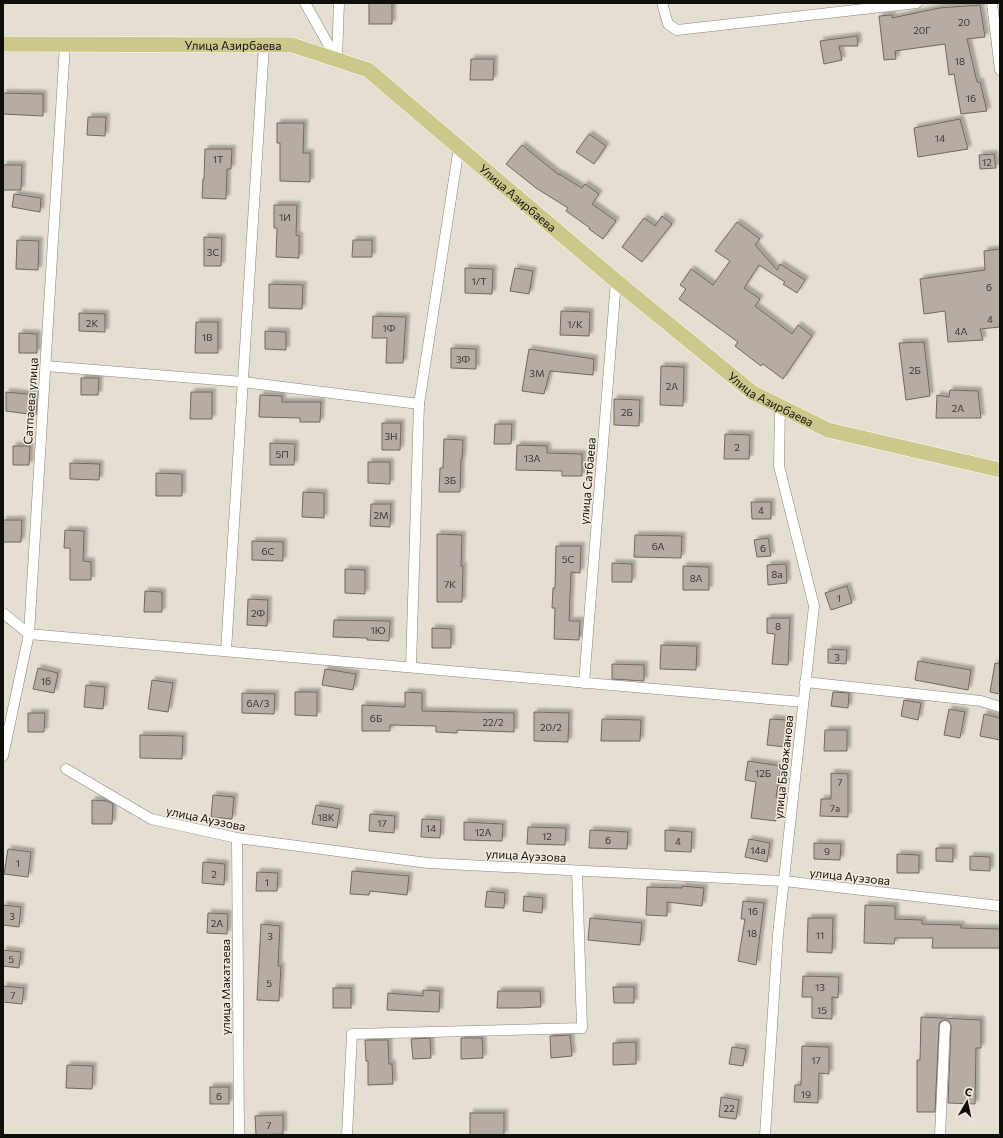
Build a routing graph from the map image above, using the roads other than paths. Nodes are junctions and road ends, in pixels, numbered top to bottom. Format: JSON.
{"nodes":[{"id":1,"x":305,"y":3,"type":"edge"},
{"id":2,"x":339,"y":3,"type":"edge"},
{"id":3,"x":662,"y":3,"type":"edge"},
{"id":4,"x":917,"y":3,"type":"edge"},
{"id":5,"x":992,"y":3,"type":"edge"},
{"id":6,"x":3,"y":44,"type":"edge"},
{"id":7,"x":66,"y":44,"type":"junction"},
{"id":8,"x":264,"y":45,"type":"junction"},
{"id":9,"x":337,"y":60,"type":"junction"},
{"id":10,"x":1000,"y":70,"type":"edge"},
{"id":11,"x":459,"y":147,"type":"junction"},
{"id":12,"x":616,"y":281,"type":"junction"},
{"id":13,"x":46,"y":366,"type":"junction"},
{"id":14,"x":243,"y":382,"type":"junction"},
{"id":15,"x":420,"y":404,"type":"junction"},
{"id":16,"x":780,"y":406,"type":"junction"},
{"id":17,"x":1000,"y":470,"type":"edge"},
{"id":18,"x":3,"y":613,"type":"edge"},
{"id":19,"x":29,"y":634,"type":"junction"},
{"id":20,"x":226,"y":651,"type":"junction"},
{"id":21,"x":411,"y":667,"type":"junction"},
{"id":22,"x":805,"y":682,"type":"junction"},
{"id":23,"x":584,"y":683,"type":"junction"},
{"id":24,"x":803,"y":702,"type":"junction"},
{"id":25,"x":1000,"y":707,"type":"edge"},
{"id":26,"x":3,"y":756,"type":"edge"},
{"id":27,"x":66,"y":768,"type":"dead end"},
{"id":28,"x":237,"y":838,"type":"junction"},
{"id":29,"x":577,"y":871,"type":"junction"},
{"id":30,"x":784,"y":881,"type":"junction"},
{"id":31,"x":1000,"y":906,"type":"edge"},
{"id":32,"x":945,"y":1026,"type":"dead end"},
{"id":33,"x":239,"y":1135,"type":"edge"},
{"id":34,"x":348,"y":1135,"type":"edge"},
{"id":35,"x":765,"y":1135,"type":"edge"},
{"id":36,"x":940,"y":1135,"type":"edge"}],
"edges":[{"from":1,"to":9,"type":"street"},
{"from":2,"to":9,"type":"street"},
{"from":3,"to":4,"type":"street"},
{"from":5,"to":10,"type":"street"},
{"from":6,"to":7,"type":"main road","name":"Улица Азирбаева"},
{"from":7,"to":8,"type":"main road","name":"Улица Азирбаева"},
{"from":7,"to":13,"type":"street","name":"Сатпаева улица"},
{"from":8,"to":9,"type":"main road","name":"Улица Азирбаева"},
{"from":8,"to":14,"type":"street"},
{"from":9,"to":11,"type":"main road","name":"Улица Азирбаева"},
{"from":11,"to":12,"type":"main road","name":"Улица Азирбаева"},
{"from":11,"to":15,"type":"street"},
{"from":12,"to":16,"type":"main road","name":"Улица Азирбаева"},
{"from":12,"to":23,"type":"street","name":"улица Сатбаева"},
{"from":13,"to":14,"type":"street"},
{"from":13,"to":19,"type":"street","name":"Сатпаева улица"},
{"from":14,"to":15,"type":"street"},
{"from":14,"to":20,"type":"street"},
{"from":15,"to":21,"type":"street"},
{"from":16,"to":17,"type":"main road","name":"Улица Азирбаева"},
{"from":16,"to":22,"type":"street","name":"улица Бабажанова"},
{"from":18,"to":19,"type":"street"},
{"from":19,"to":20,"type":"street"},
{"from":19,"to":26,"type":"street","name":"Сатпаева улица"},
{"from":20,"to":21,"type":"street"},
{"from":21,"to":23,"type":"street"},
{"from":22,"to":24,"type":"street","name":"улица Бабажанова"},
{"from":22,"to":25,"type":"street"},
{"from":23,"to":24,"type":"street"},
{"from":24,"to":30,"type":"street","name":"улица Бабажанова"},
{"from":27,"to":28,"type":"street","name":"улица Ауэзова"},
{"from":28,"to":29,"type":"street","name":"улица Ауэзова"},
{"from":28,"to":33,"type":"street","name":"улица Макатаева"},
{"from":29,"to":30,"type":"street","name":"улица Ауэзова"},
{"from":29,"to":34,"type":"street"},
{"from":30,"to":31,"type":"street","name":"улица Ауэзова"},
{"from":30,"to":35,"type":"street","name":"улица Бабажанова"},
{"from":32,"to":36,"type":"street"}]}
